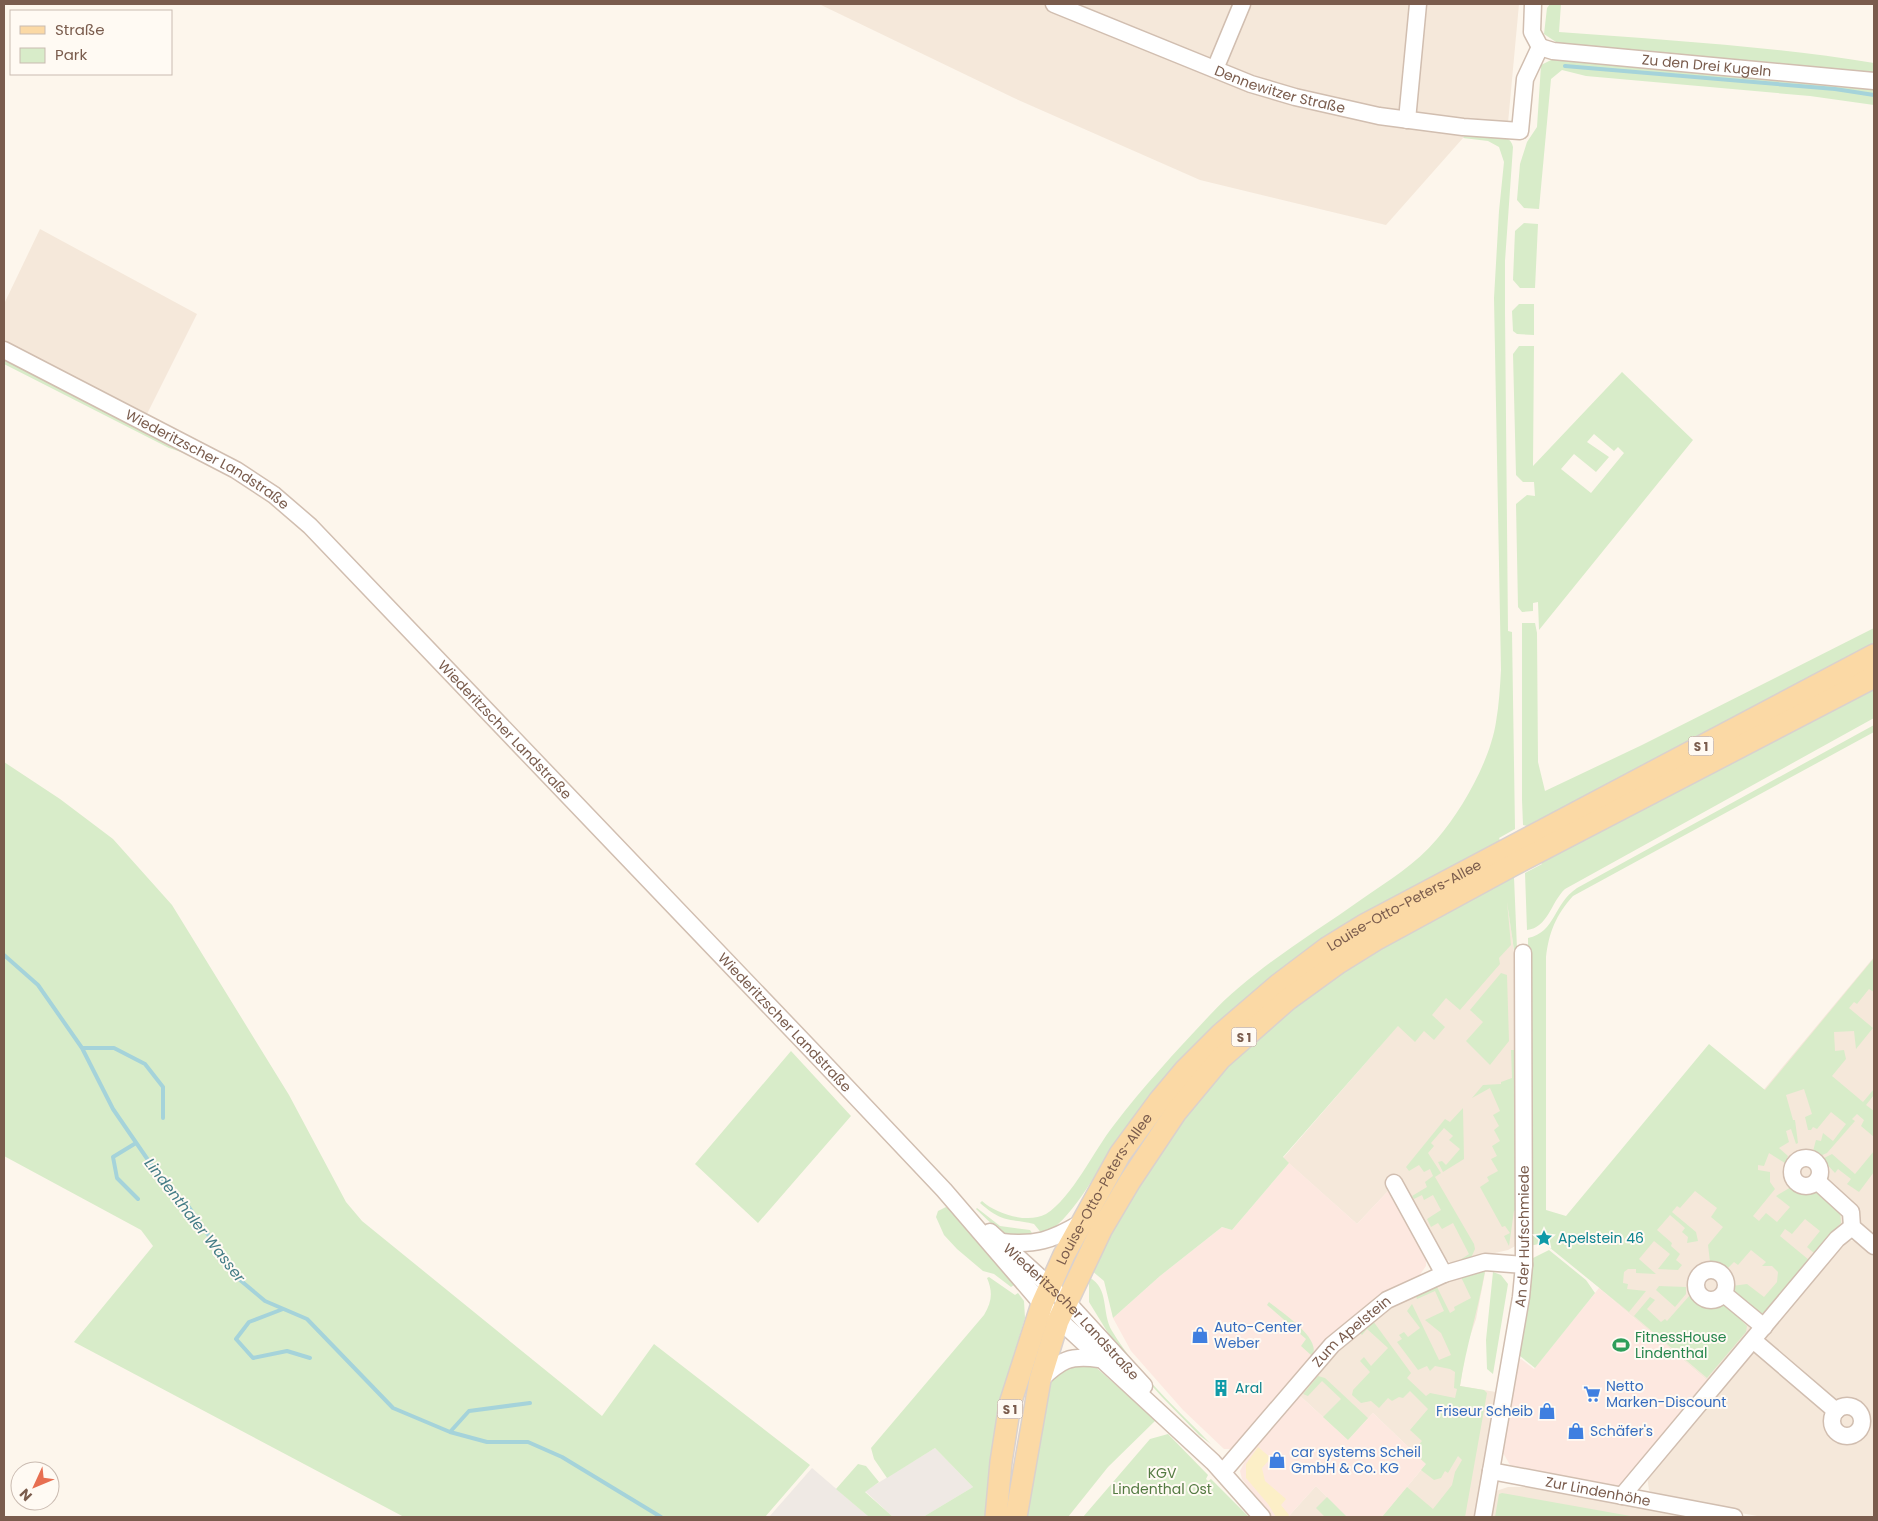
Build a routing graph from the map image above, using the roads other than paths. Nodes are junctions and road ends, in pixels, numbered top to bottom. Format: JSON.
{"nodes":[{"id":1,"x":1242,"y":4,"type":"edge"},
{"id":2,"x":1418,"y":4,"type":"edge"},
{"id":3,"x":1533,"y":4,"type":"edge"},
{"id":4,"x":1063,"y":6,"type":"edge"},
{"id":5,"x":1540,"y":47,"type":"junction"},
{"id":6,"x":1215,"y":69,"type":"junction"},
{"id":7,"x":1874,"y":81,"type":"edge"},
{"id":8,"x":1407,"y":120,"type":"junction"},
{"id":9,"x":4,"y":350,"type":"edge"},
{"id":10,"x":1874,"y":655,"type":"edge"},
{"id":11,"x":1874,"y":677,"type":"edge"},
{"id":12,"x":1520,"y":852,"type":"junction"},
{"id":13,"x":1523,"y":953,"type":"dead end"},
{"id":14,"x":1817,"y":1181,"type":"dead end"},
{"id":15,"x":1394,"y":1183,"type":"dead end"},
{"id":16,"x":944,"y":1190,"type":"junction"},
{"id":17,"x":1081,"y":1224,"type":"junction"},
{"id":18,"x":1852,"y":1227,"type":"junction"},
{"id":19,"x":1002,"y":1242,"type":"junction"},
{"id":20,"x":1874,"y":1246,"type":"edge"},
{"id":21,"x":1524,"y":1265,"type":"junction"},
{"id":22,"x":1444,"y":1274,"type":"junction"},
{"id":23,"x":1724,"y":1294,"type":"dead end"},
{"id":24,"x":1046,"y":1296,"type":"junction"},
{"id":25,"x":1067,"y":1302,"type":"junction"},
{"id":26,"x":1058,"y":1321,"type":"junction"},
{"id":27,"x":1764,"y":1327,"type":"junction"},
{"id":28,"x":1753,"y":1340,"type":"junction"},
{"id":29,"x":1099,"y":1359,"type":"junction"},
{"id":30,"x":1040,"y":1380,"type":"junction"},
{"id":31,"x":1836,"y":1411,"type":"dead end"},
{"id":32,"x":1218,"y":1467,"type":"junction"},
{"id":33,"x":1491,"y":1471,"type":"junction"},
{"id":34,"x":1622,"y":1496,"type":"junction"},
{"id":35,"x":996,"y":1517,"type":"edge"},
{"id":36,"x":1016,"y":1517,"type":"edge"},
{"id":37,"x":1262,"y":1517,"type":"edge"},
{"id":38,"x":1483,"y":1517,"type":"edge"},
{"id":39,"x":1734,"y":1517,"type":"edge"}],
"edges":[{"from":1,"to":6,"type":"street"},
{"from":2,"to":8,"type":"street"},
{"from":3,"to":5,"type":"street"},
{"from":4,"to":6,"type":"street","name":"Dennewitzer Straße"},
{"from":5,"to":7,"type":"street","name":"Zu den Drei Kugeln"},
{"from":5,"to":8,"type":"street","name":"Dennewitzer Straße"},
{"from":6,"to":8,"type":"street","name":"Dennewitzer Straße"},
{"from":9,"to":16,"type":"street","name":"Wiederitzscher Landstraße"},
{"from":10,"to":12,"type":"main road","name":"Louise-Otto-Peters-Allee","number":"S 1"},
{"from":11,"to":12,"type":"main road","name":"Louise-Otto-Peters-Allee","number":"S 1"},
{"from":12,"to":17,"type":"main road","name":"Louise-Otto-Peters-Allee","number":"S 1"},
{"from":12,"to":25,"type":"main road","name":"Louise-Otto-Peters-Allee","number":"S 1"},
{"from":13,"to":21,"type":"street","name":"An der Hufschmiede"},
{"from":14,"to":18,"type":"street"},
{"from":15,"to":22,"type":"street"},
{"from":16,"to":19,"type":"street","name":"Wiederitzscher Landstraße"},
{"from":16,"to":24,"type":"street","name":"Wiederitzscher Landstraße"},
{"from":17,"to":19,"type":"street"},
{"from":17,"to":24,"type":"main road","name":"Louise-Otto-Peters-Allee","number":"S 1"},
{"from":18,"to":20,"type":"street"},
{"from":18,"to":27,"type":"street"},
{"from":19,"to":24,"type":"street","name":"Wiederitzscher Landstraße"},
{"from":21,"to":22,"type":"street","name":"Zum Apelstein"},
{"from":21,"to":33,"type":"street","name":"An der Hufschmiede"},
{"from":22,"to":32,"type":"street","name":"Zum Apelstein"},
{"from":23,"to":27,"type":"street"},
{"from":24,"to":25,"type":"street","name":"Wiederitzscher Landstraße"},
{"from":24,"to":26,"type":"street","name":"Wiederitzscher Landstraße"},
{"from":24,"to":35,"type":"main road","number":"S 1"},
{"from":25,"to":26,"type":"main road","number":"S 1"},
{"from":25,"to":32,"type":"street","name":"Wiederitzscher Landstraße"},
{"from":26,"to":29,"type":"street","name":"Wiederitzscher Landstraße"},
{"from":26,"to":30,"type":"main road","number":"S 1"},
{"from":27,"to":28,"type":"street"},
{"from":28,"to":31,"type":"street"},
{"from":28,"to":34,"type":"street"},
{"from":29,"to":30,"type":"street"},
{"from":29,"to":32,"type":"street","name":"Wiederitzscher Landstraße"},
{"from":30,"to":36,"type":"main road","number":"S 1"},
{"from":32,"to":37,"type":"street","name":"Wiederitzscher Landstraße"},
{"from":33,"to":34,"type":"street","name":"Zur Lindenhöhe"},
{"from":33,"to":38,"type":"street","name":"An der Hufschmiede"},
{"from":34,"to":39,"type":"street","name":"Zur Lindenhöhe"}]}
